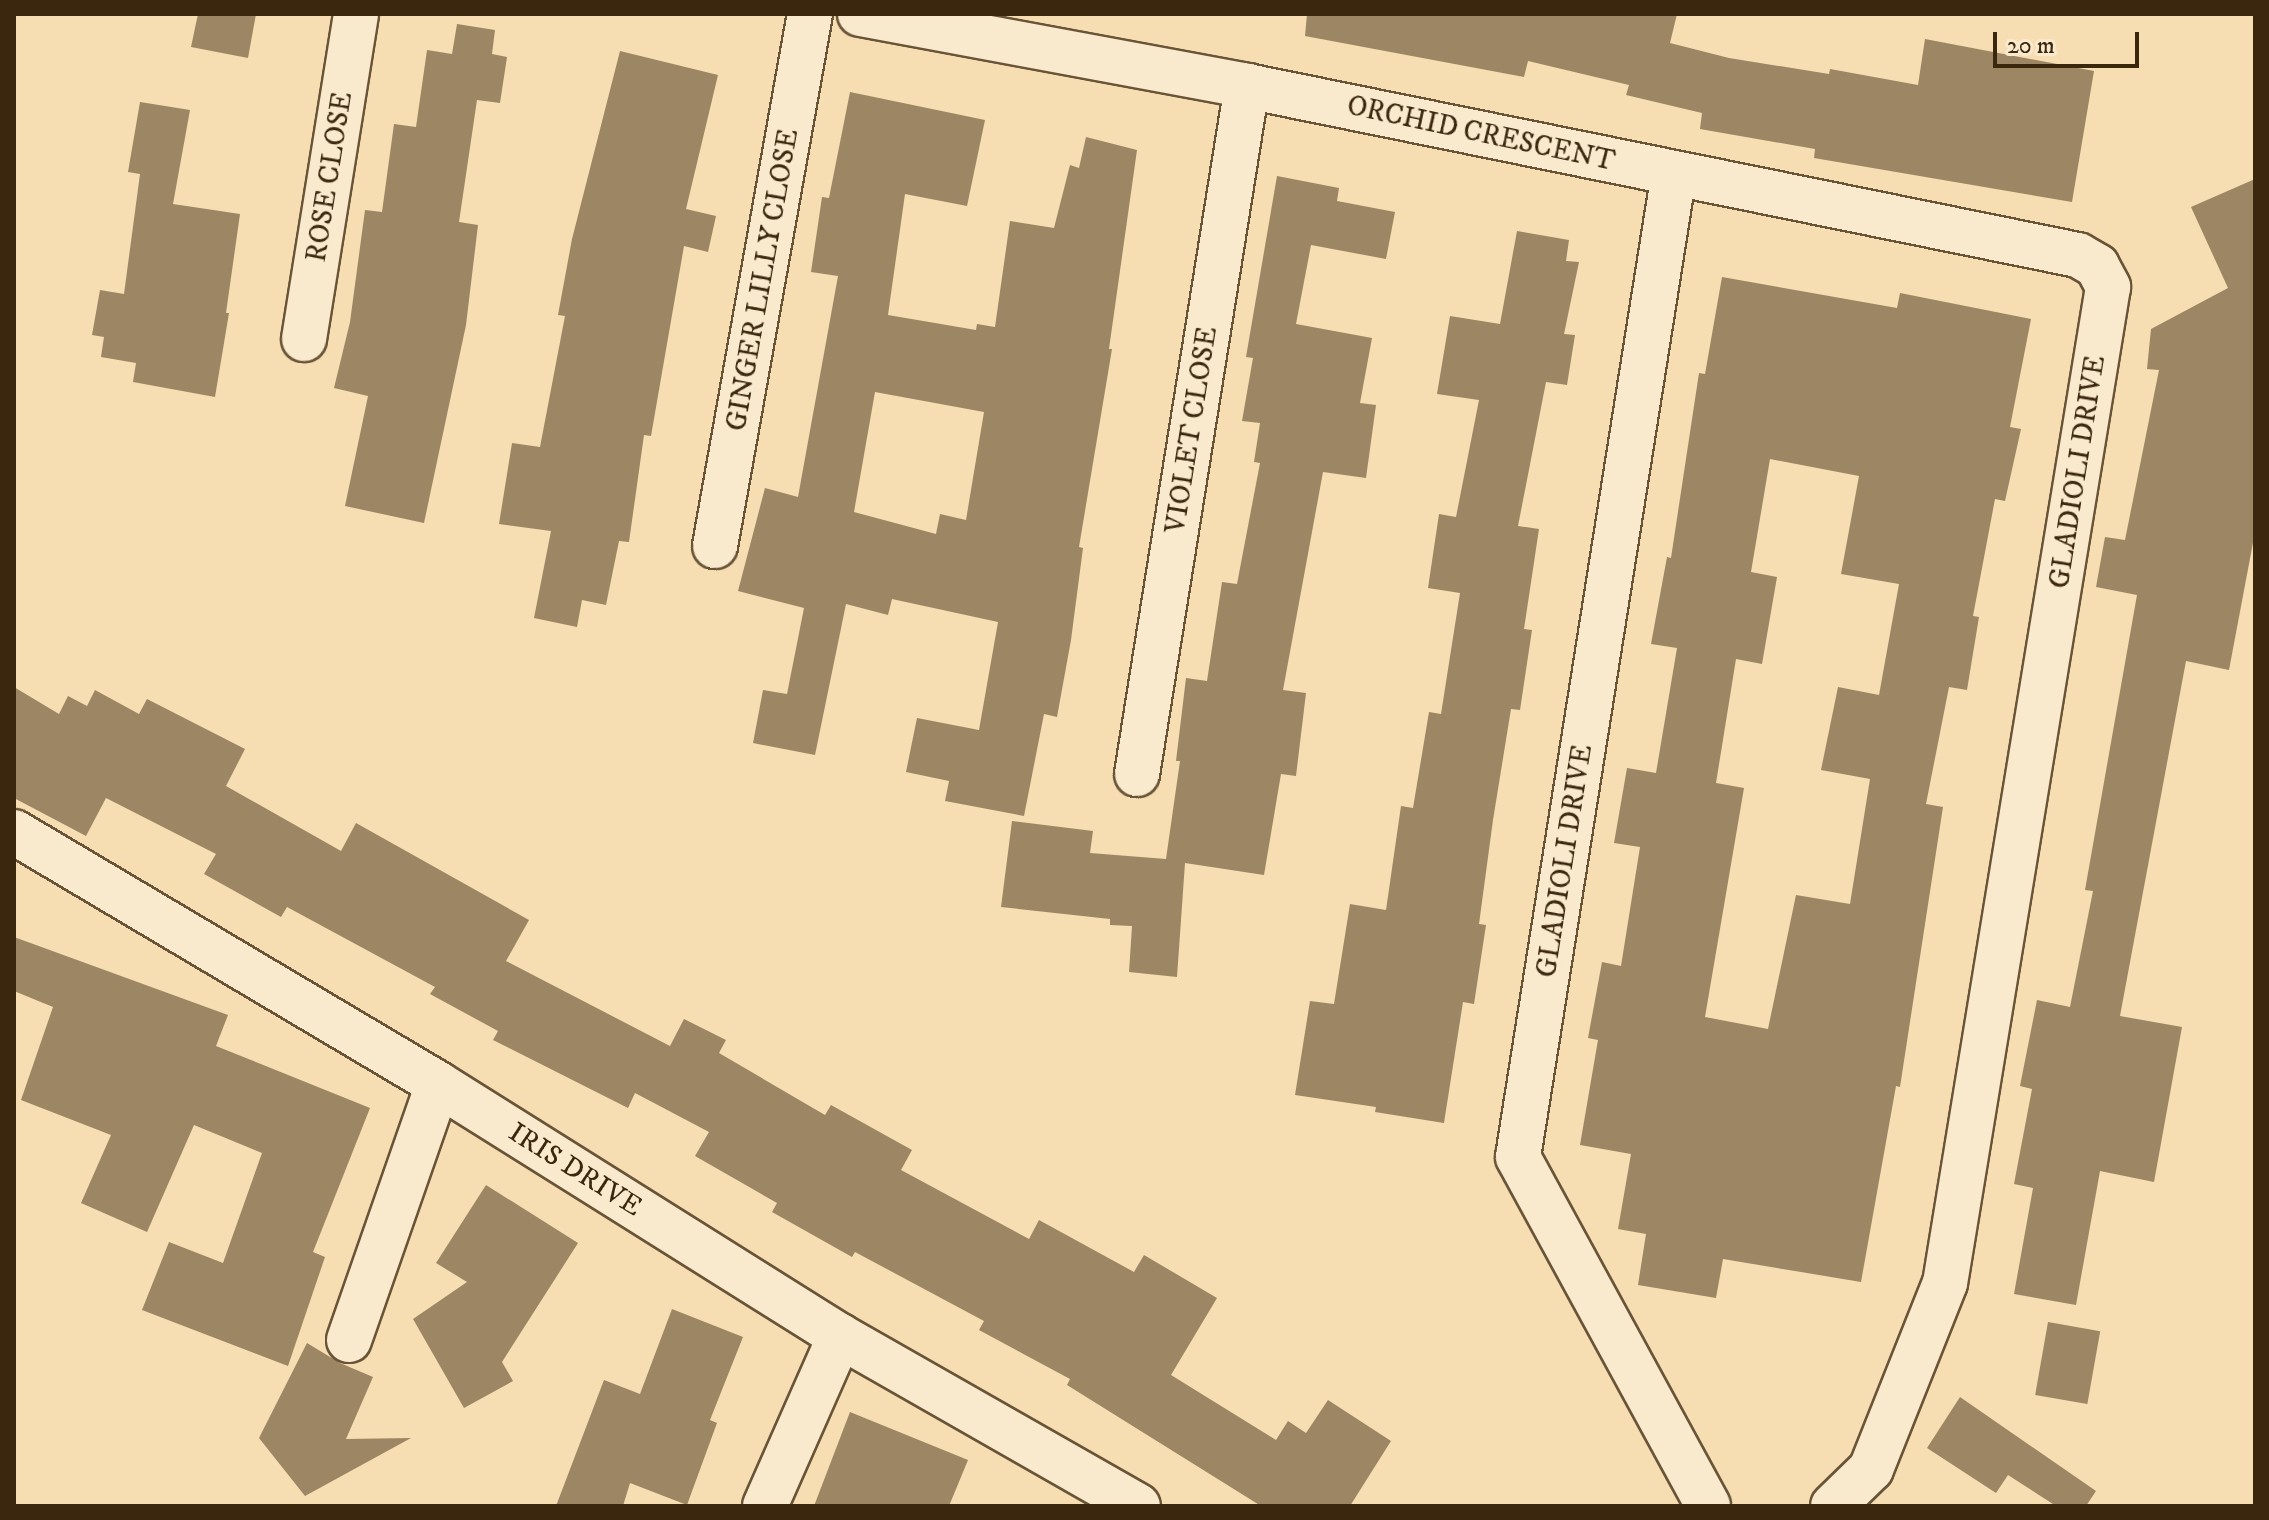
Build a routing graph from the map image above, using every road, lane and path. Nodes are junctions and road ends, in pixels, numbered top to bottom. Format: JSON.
{"nodes":[{"id":1,"x":356,"y":14,"type":"edge"},
{"id":2,"x":810,"y":14,"type":"edge"},
{"id":3,"x":860,"y":14,"type":"edge"},
{"id":4,"x":1247,"y":86,"type":"junction"},
{"id":5,"x":1674,"y":173,"type":"junction"},
{"id":6,"x":2097,"y":266,"type":"joint"},
{"id":7,"x":304,"y":339,"type":"dead end"},
{"id":8,"x":715,"y":546,"type":"dead end"},
{"id":9,"x":1137,"y":774,"type":"dead end"},
{"id":10,"x":14,"y":832,"type":"edge"},
{"id":11,"x":438,"y":1084,"type":"junction"},
{"id":12,"x":840,"y":1336,"type":"junction"},
{"id":13,"x":349,"y":1340,"type":"dead end"},
{"id":14,"x":765,"y":1506,"type":"edge"},
{"id":15,"x":1138,"y":1506,"type":"edge"},
{"id":16,"x":1708,"y":1506,"type":"edge"},
{"id":17,"x":1833,"y":1506,"type":"edge"}],
"edges":[{"from":1,"to":7,"type":"street","name":"ROSE CLOSE"},
{"from":2,"to":8,"type":"street","name":"GINGER LILLY CLOSE"},
{"from":3,"to":4,"type":"street","name":"ORCHID CRESCENT"},
{"from":4,"to":5,"type":"street","name":"ORCHID CRESCENT"},
{"from":4,"to":9,"type":"street","name":"VIOLET CLOSE"},
{"from":5,"to":6,"type":"street","name":"ORCHID CRESCENT"},
{"from":5,"to":16,"type":"street","name":"GLADIOLI DRIVE"},
{"from":6,"to":17,"type":"street","name":"GLADIOLI DRIVE"},
{"from":10,"to":11,"type":"street","name":"IRIS DRIVE"},
{"from":11,"to":12,"type":"street","name":"IRIS DRIVE"},
{"from":11,"to":13,"type":"street"},
{"from":12,"to":14,"type":"street"},
{"from":12,"to":15,"type":"street","name":"IRIS DRIVE"}]}
